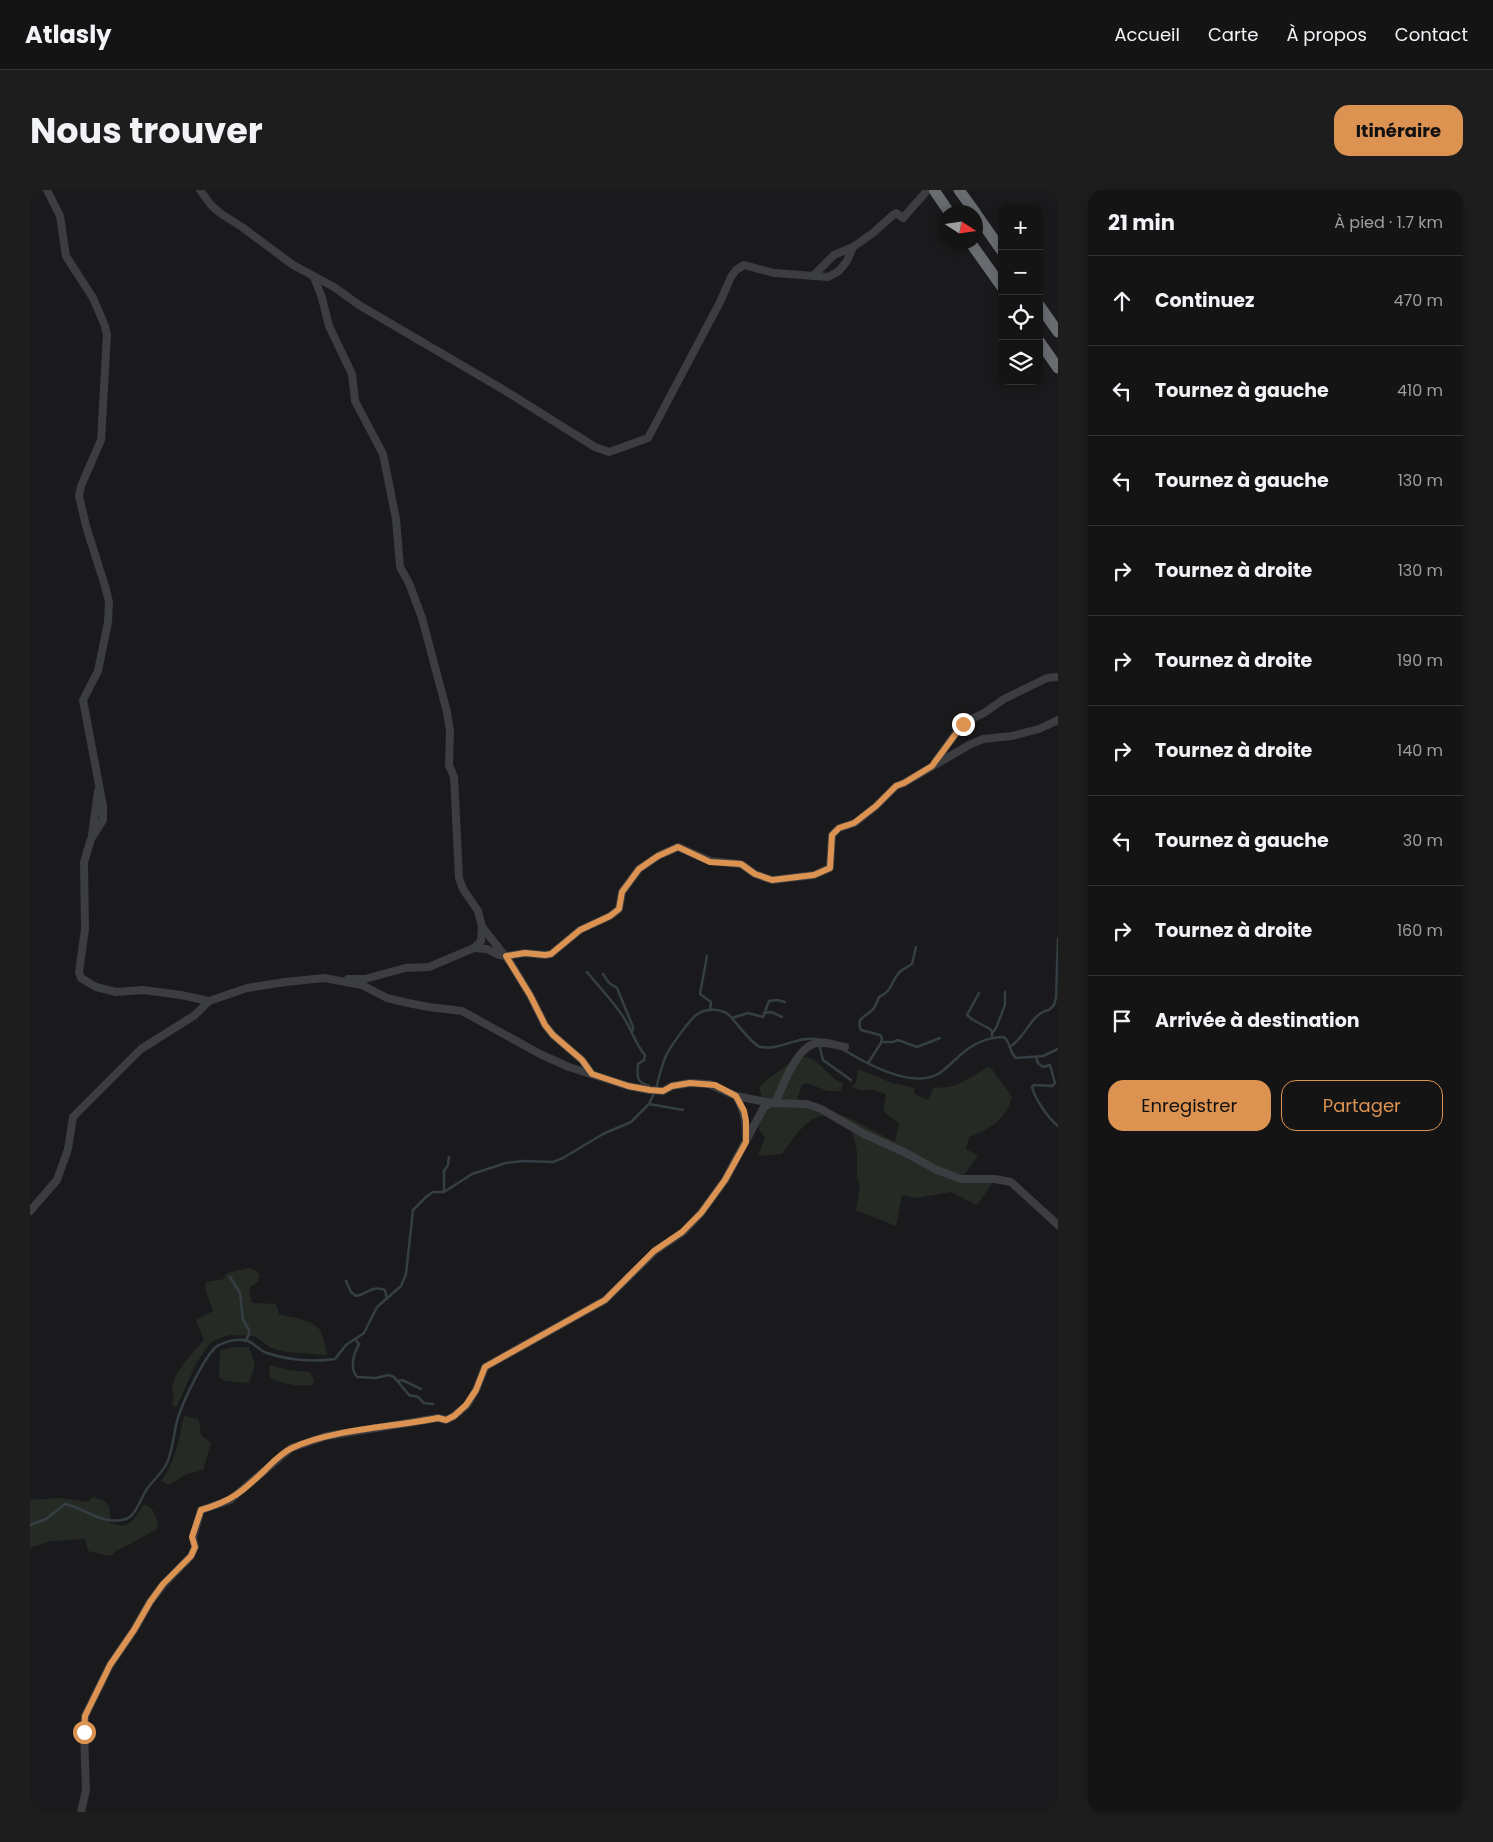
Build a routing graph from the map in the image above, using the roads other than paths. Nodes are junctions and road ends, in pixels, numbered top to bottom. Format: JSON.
{"nodes":[{"id":1,"x":47,"y":190,"type":"edge"},
{"id":2,"x":200,"y":190,"type":"edge"},
{"id":3,"x":959,"y":190,"type":"edge"},
{"id":4,"x":929,"y":192,"type":"edge"},
{"id":5,"x":942,"y":205,"type":"edge"},
{"id":6,"x":969,"y":205,"type":"edge"},
{"id":7,"x":983,"y":224,"type":"edge"},
{"id":8,"x":853,"y":247,"type":"junction"},
{"id":9,"x":976,"y":250,"type":"edge"},
{"id":10,"x":1001,"y":250,"type":"edge"},
{"id":11,"x":813,"y":276,"type":"junction"},
{"id":12,"x":314,"y":277,"type":"junction"},
{"id":13,"x":998,"y":281,"type":"edge"},
{"id":14,"x":1043,"y":311,"type":"edge"},
{"id":15,"x":1058,"y":332,"type":"edge"},
{"id":16,"x":1043,"y":347,"type":"edge"},
{"id":17,"x":1058,"y":368,"type":"edge"},
{"id":18,"x":1058,"y":677,"type":"edge"},
{"id":19,"x":1058,"y":720,"type":"edge"},
{"id":20,"x":932,"y":766,"type":"junction"},
{"id":21,"x":482,"y":927,"type":"junction"},
{"id":22,"x":474,"y":948,"type":"junction"},
{"id":23,"x":506,"y":956,"type":"junction"},
{"id":24,"x":324,"y":978,"type":"junction"},
{"id":25,"x":209,"y":1001,"type":"junction"},
{"id":26,"x":845,"y":1046,"type":"dead end"},
{"id":27,"x":592,"y":1074,"type":"junction"},
{"id":28,"x":736,"y":1096,"type":"junction"},
{"id":29,"x":773,"y":1103,"type":"junction"},
{"id":30,"x":746,"y":1142,"type":"junction"},
{"id":31,"x":30,"y":1211,"type":"edge"},
{"id":32,"x":1058,"y":1225,"type":"edge"},
{"id":33,"x":81,"y":1812,"type":"edge"}],
"edges":[{"from":1,"to":25,"type":"street"},
{"from":2,"to":12,"type":"street"},
{"from":3,"to":6,"type":"highway"},
{"from":4,"to":5,"type":"highway"},
{"from":4,"to":8,"type":"street"},
{"from":7,"to":10,"type":"highway"},
{"from":8,"to":11,"type":"street"},
{"from":8,"to":11,"type":"street"},
{"from":9,"to":13,"type":"highway"},
{"from":11,"to":12,"type":"street"},
{"from":12,"to":21,"type":"street"},
{"from":14,"to":15,"type":"highway"},
{"from":16,"to":17,"type":"highway"},
{"from":18,"to":20,"type":"street"},
{"from":19,"to":20,"type":"street"},
{"from":20,"to":23,"type":"street"},
{"from":21,"to":22,"type":"street"},
{"from":21,"to":23,"type":"street"},
{"from":22,"to":23,"type":"street"},
{"from":22,"to":24,"type":"street"},
{"from":23,"to":27,"type":"street"},
{"from":24,"to":25,"type":"street"},
{"from":24,"to":27,"type":"street"},
{"from":25,"to":31,"type":"street"},
{"from":26,"to":29,"type":"street"},
{"from":27,"to":28,"type":"street"},
{"from":28,"to":29,"type":"street"},
{"from":28,"to":30,"type":"street"},
{"from":29,"to":30,"type":"street"},
{"from":29,"to":32,"type":"street"},
{"from":30,"to":33,"type":"street"}]}
